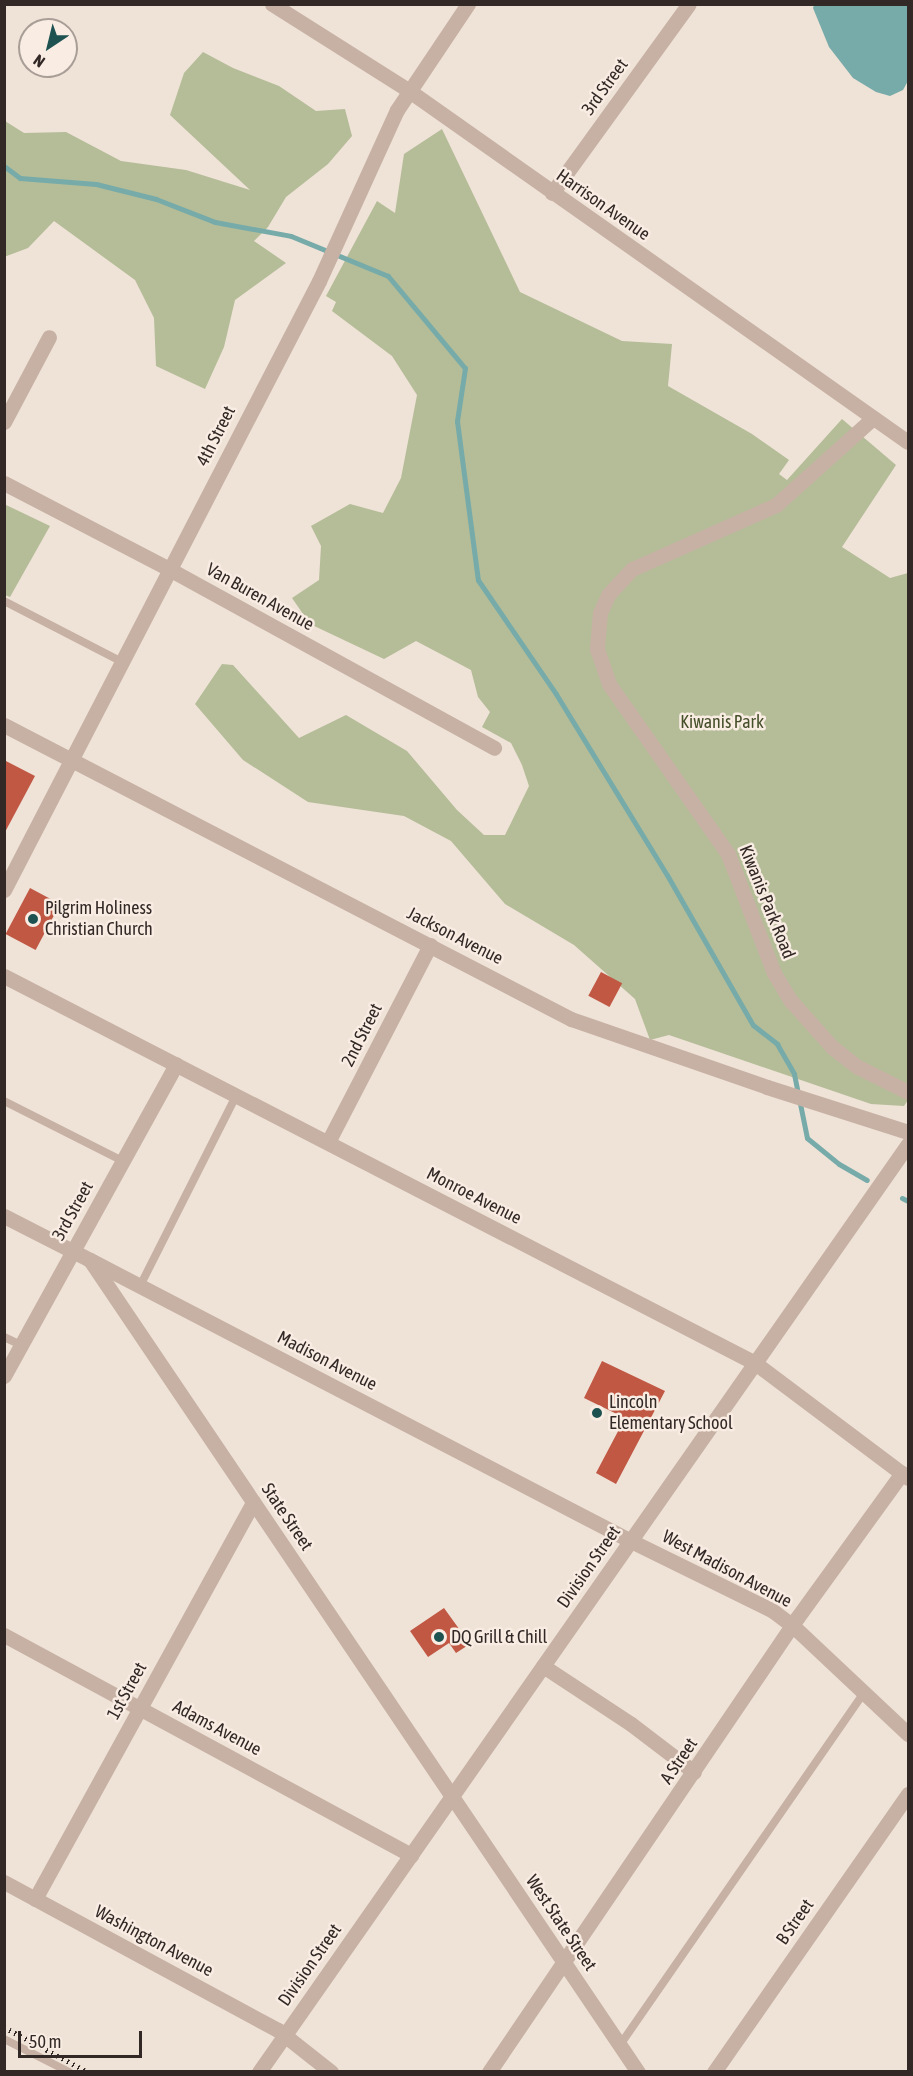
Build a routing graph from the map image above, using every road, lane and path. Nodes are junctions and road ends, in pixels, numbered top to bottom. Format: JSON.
{"nodes":[{"id":1,"x":272,"y":4,"type":"edge"},
{"id":2,"x":468,"y":4,"type":"edge"},
{"id":3,"x":689,"y":4,"type":"edge"},
{"id":4,"x":408,"y":90,"type":"junction"},
{"id":5,"x":552,"y":193,"type":"junction"},
{"id":6,"x":49,"y":337,"type":"dead end"},
{"id":7,"x":873,"y":418,"type":"junction"},
{"id":8,"x":4,"y":422,"type":"edge"},
{"id":9,"x":909,"y":442,"type":"edge"},
{"id":10,"x":4,"y":483,"type":"edge"},
{"id":11,"x":169,"y":569,"type":"junction"},
{"id":12,"x":4,"y":601,"type":"edge"},
{"id":13,"x":122,"y":662,"type":"junction"},
{"id":14,"x":4,"y":725,"type":"edge"},
{"id":15,"x":494,"y":748,"type":"dead end"},
{"id":16,"x":72,"y":760,"type":"junction"},
{"id":17,"x":4,"y":890,"type":"edge"},
{"id":18,"x":430,"y":945,"type":"junction"},
{"id":19,"x":4,"y":976,"type":"edge"},
{"id":20,"x":176,"y":1064,"type":"junction"},
{"id":21,"x":909,"y":1092,"type":"edge"},
{"id":22,"x":237,"y":1096,"type":"junction"},
{"id":23,"x":4,"y":1101,"type":"edge"},
{"id":24,"x":909,"y":1132,"type":"edge"},
{"id":25,"x":328,"y":1142,"type":"junction"},
{"id":26,"x":909,"y":1144,"type":"edge"},
{"id":27,"x":123,"y":1161,"type":"junction"},
{"id":28,"x":4,"y":1216,"type":"edge"},
{"id":29,"x":73,"y":1251,"type":"junction"},
{"id":30,"x":90,"y":1260,"type":"junction"},
{"id":31,"x":140,"y":1286,"type":"junction"},
{"id":32,"x":4,"y":1337,"type":"edge"},
{"id":33,"x":21,"y":1345,"type":"junction"},
{"id":34,"x":755,"y":1364,"type":"junction"},
{"id":35,"x":4,"y":1376,"type":"edge"},
{"id":36,"x":905,"y":1475,"type":"edge"},
{"id":37,"x":253,"y":1502,"type":"junction"},
{"id":38,"x":631,"y":1541,"type":"junction"},
{"id":39,"x":793,"y":1626,"type":"junction"},
{"id":40,"x":4,"y":1635,"type":"edge"},
{"id":41,"x":543,"y":1666,"type":"junction"},
{"id":42,"x":864,"y":1692,"type":"junction"},
{"id":43,"x":140,"y":1708,"type":"junction"},
{"id":44,"x":909,"y":1734,"type":"edge"},
{"id":45,"x":694,"y":1772,"type":"junction"},
{"id":46,"x":909,"y":1794,"type":"edge"},
{"id":47,"x":452,"y":1796,"type":"junction"},
{"id":48,"x":411,"y":1855,"type":"junction"},
{"id":49,"x":4,"y":1882,"type":"edge"},
{"id":50,"x":35,"y":1899,"type":"junction"},
{"id":51,"x":565,"y":1963,"type":"junction"},
{"id":52,"x":284,"y":2036,"type":"junction"},
{"id":53,"x":4,"y":2039,"type":"edge"},
{"id":54,"x":620,"y":2045,"type":"junction"},
{"id":55,"x":69,"y":2072,"type":"edge"},
{"id":56,"x":259,"y":2072,"type":"edge"},
{"id":57,"x":331,"y":2072,"type":"edge"},
{"id":58,"x":489,"y":2072,"type":"edge"},
{"id":59,"x":638,"y":2072,"type":"edge"},
{"id":60,"x":714,"y":2072,"type":"edge"}],
"edges":[{"from":1,"to":4,"type":"street","name":"Harrison Avenue"},
{"from":2,"to":4,"type":"street","name":"4th Street"},
{"from":3,"to":5,"type":"street","name":"3rd Street"},
{"from":4,"to":5,"type":"street","name":"Harrison Avenue"},
{"from":4,"to":11,"type":"street","name":"4th Street"},
{"from":5,"to":7,"type":"street","name":"Harrison Avenue"},
{"from":6,"to":8,"type":"street"},
{"from":7,"to":9,"type":"street","name":"Harrison Avenue"},
{"from":7,"to":21,"type":"street","name":"Kiwanis Park Road"},
{"from":10,"to":11,"type":"street","name":"Van Buren Avenue"},
{"from":11,"to":13,"type":"street","name":"4th Street"},
{"from":11,"to":15,"type":"street","name":"Van Buren Avenue"},
{"from":12,"to":13,"type":"lane"},
{"from":13,"to":16,"type":"street","name":"4th Street"},
{"from":14,"to":16,"type":"street","name":"Jackson Avenue"},
{"from":16,"to":17,"type":"street","name":"4th Street"},
{"from":16,"to":18,"type":"street","name":"Jackson Avenue"},
{"from":18,"to":24,"type":"street","name":"Jackson Avenue"},
{"from":18,"to":25,"type":"street","name":"2nd Street"},
{"from":19,"to":20,"type":"street","name":"Monroe Avenue"},
{"from":20,"to":22,"type":"street","name":"Monroe Avenue"},
{"from":20,"to":27,"type":"street","name":"3rd Street"},
{"from":22,"to":25,"type":"street","name":"Monroe Avenue"},
{"from":22,"to":31,"type":"lane"},
{"from":23,"to":27,"type":"lane"},
{"from":25,"to":34,"type":"street","name":"Monroe Avenue"},
{"from":26,"to":34,"type":"street","name":"Division Street"},
{"from":27,"to":29,"type":"street","name":"3rd Street"},
{"from":28,"to":29,"type":"street","name":"Madison Avenue"},
{"from":29,"to":30,"type":"street","name":"Madison Avenue"},
{"from":29,"to":33,"type":"street","name":"3rd Street"},
{"from":30,"to":31,"type":"street","name":"Madison Avenue"},
{"from":30,"to":37,"type":"street","name":"State Street"},
{"from":31,"to":38,"type":"street","name":"Madison Avenue"},
{"from":32,"to":33,"type":"lane"},
{"from":33,"to":35,"type":"street","name":"3rd Street"},
{"from":34,"to":36,"type":"street","name":"Monroe Avenue"},
{"from":34,"to":38,"type":"street","name":"Division Street"},
{"from":36,"to":39,"type":"street","name":"A Street"},
{"from":37,"to":43,"type":"street","name":"1st Street"},
{"from":37,"to":47,"type":"street","name":"State Street"},
{"from":38,"to":39,"type":"street","name":"West Madison Avenue"},
{"from":38,"to":41,"type":"street","name":"Division Street"},
{"from":39,"to":42,"type":"street","name":"West Madison Avenue"},
{"from":39,"to":45,"type":"street","name":"A Street"},
{"from":40,"to":43,"type":"street","name":"Adams Avenue"},
{"from":41,"to":45,"type":"street"},
{"from":41,"to":47,"type":"street","name":"Division Street"},
{"from":42,"to":44,"type":"street","name":"West Madison Avenue"},
{"from":42,"to":54,"type":"lane"},
{"from":43,"to":48,"type":"street","name":"Adams Avenue"},
{"from":43,"to":50,"type":"street","name":"1st Street"},
{"from":45,"to":51,"type":"street","name":"A Street"},
{"from":46,"to":60,"type":"street","name":"B Street"},
{"from":47,"to":48,"type":"street","name":"Division Street"},
{"from":47,"to":51,"type":"street","name":"West State Street"},
{"from":48,"to":52,"type":"street","name":"Division Street"},
{"from":49,"to":50,"type":"street","name":"Washington Avenue"},
{"from":50,"to":52,"type":"street","name":"Washington Avenue"},
{"from":51,"to":54,"type":"street","name":"West State Street"},
{"from":51,"to":58,"type":"street","name":"A Street"},
{"from":52,"to":56,"type":"street","name":"Division Street"},
{"from":52,"to":57,"type":"street","name":"Washington Avenue"},
{"from":53,"to":55,"type":"lane"},
{"from":54,"to":59,"type":"street","name":"West State Street"}]}
